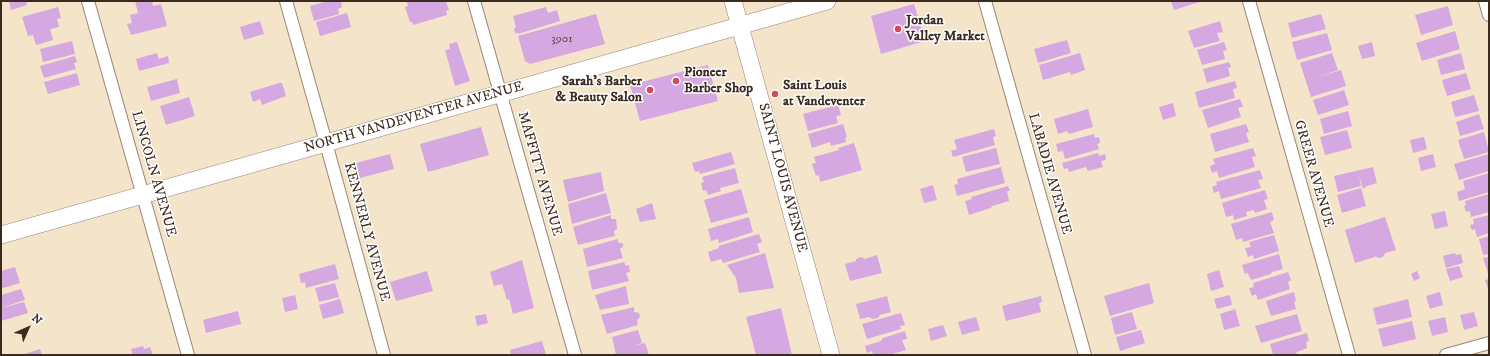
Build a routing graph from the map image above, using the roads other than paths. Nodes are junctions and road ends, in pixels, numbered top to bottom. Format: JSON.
{"nodes":[{"id":1,"x":88,"y":1,"type":"edge"},
{"id":2,"x":286,"y":1,"type":"edge"},
{"id":3,"x":474,"y":1,"type":"edge"},
{"id":4,"x":733,"y":1,"type":"edge"},
{"id":5,"x":827,"y":1,"type":"edge"},
{"id":6,"x":985,"y":1,"type":"edge"},
{"id":7,"x":1248,"y":1,"type":"edge"},
{"id":8,"x":1485,"y":1,"type":"edge"},
{"id":9,"x":1489,"y":15,"type":"edge"},
{"id":10,"x":740,"y":26,"type":"junction"},
{"id":11,"x":501,"y":94,"type":"junction"},
{"id":12,"x":326,"y":143,"type":"junction"},
{"id":13,"x":143,"y":195,"type":"junction"},
{"id":14,"x":1,"y":235,"type":"edge"},
{"id":15,"x":1489,"y":343,"type":"edge"},
{"id":16,"x":188,"y":355,"type":"edge"},
{"id":17,"x":384,"y":355,"type":"edge"},
{"id":18,"x":575,"y":355,"type":"edge"},
{"id":19,"x":830,"y":355,"type":"edge"},
{"id":20,"x":1085,"y":355,"type":"edge"},
{"id":21,"x":1349,"y":355,"type":"edge"},
{"id":22,"x":1446,"y":355,"type":"edge"}],
"edges":[{"from":1,"to":13,"type":"street","name":"LINCOLN AVENUE"},
{"from":2,"to":12,"type":"street","name":"KENNERLY AVENUE"},
{"from":3,"to":11,"type":"street","name":"MAFFITT AVENUE"},
{"from":4,"to":10,"type":"main road","name":"SAINT LOUIS AVENUE"},
{"from":5,"to":10,"type":"main road","name":"NORTH VANDEVENTER AVENUE"},
{"from":6,"to":20,"type":"street","name":"LABADIE AVENUE"},
{"from":7,"to":21,"type":"street","name":"GREER AVENUE"},
{"from":8,"to":9,"type":"street"},
{"from":10,"to":11,"type":"main road","name":"NORTH VANDEVENTER AVENUE"},
{"from":10,"to":19,"type":"main road","name":"SAINT LOUIS AVENUE"},
{"from":11,"to":12,"type":"main road","name":"NORTH VANDEVENTER AVENUE"},
{"from":11,"to":18,"type":"street","name":"MAFFITT AVENUE"},
{"from":12,"to":13,"type":"main road","name":"NORTH VANDEVENTER AVENUE"},
{"from":12,"to":17,"type":"street","name":"KENNERLY AVENUE"},
{"from":13,"to":14,"type":"main road","name":"NORTH VANDEVENTER AVENUE"},
{"from":13,"to":16,"type":"street","name":"LINCOLN AVENUE"},
{"from":15,"to":22,"type":"street"}]}
